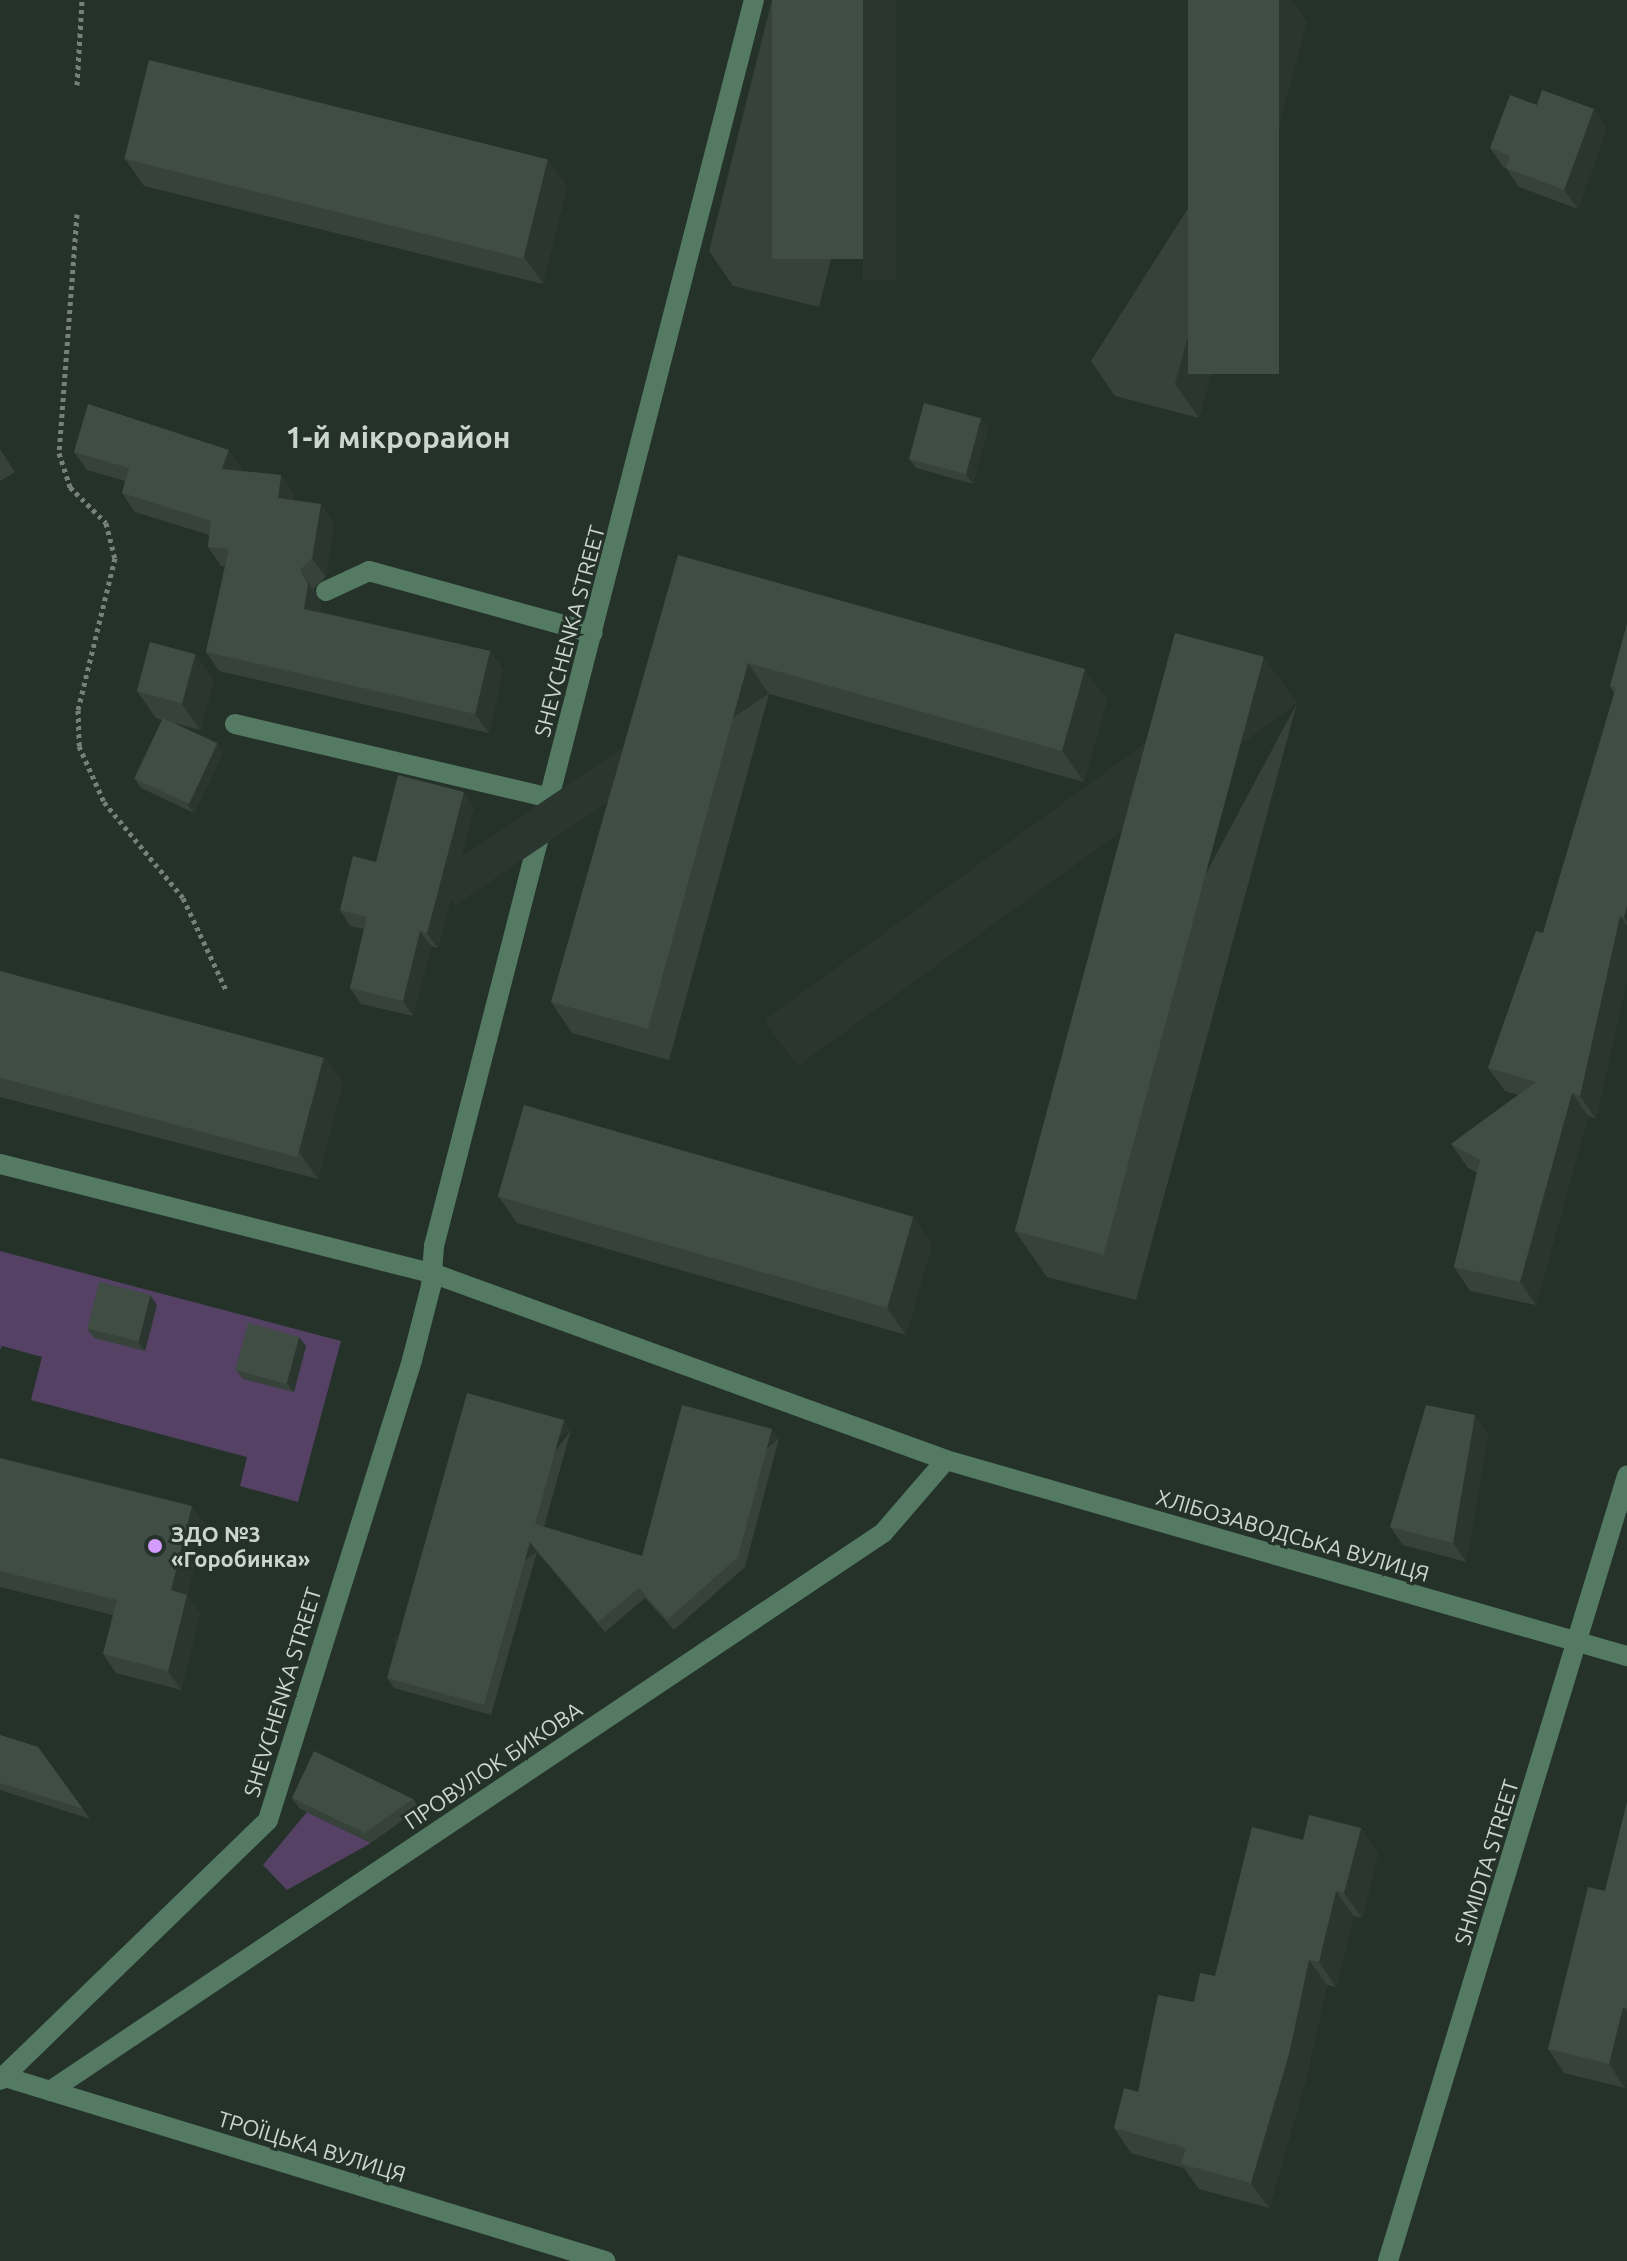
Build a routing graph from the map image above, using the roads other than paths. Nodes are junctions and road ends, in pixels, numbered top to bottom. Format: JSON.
{"nodes":[{"id":1,"x":754,"y":0,"type":"edge"},
{"id":2,"x":326,"y":591,"type":"dead end"},
{"id":3,"x":593,"y":633,"type":"junction"},
{"id":4,"x":235,"y":724,"type":"dead end"},
{"id":5,"x":550,"y":798,"type":"junction"},
{"id":6,"x":0,"y":1164,"type":"edge"},
{"id":7,"x":432,"y":1273,"type":"junction"},
{"id":8,"x":946,"y":1460,"type":"junction"},
{"id":9,"x":1627,"y":1476,"type":"edge"},
{"id":10,"x":1579,"y":1642,"type":"junction"},
{"id":11,"x":1627,"y":1656,"type":"edge"},
{"id":12,"x":3,"y":2078,"type":"edge"},
{"id":13,"x":50,"y":2091,"type":"junction"},
{"id":14,"x":605,"y":2261,"type":"edge"},
{"id":15,"x":1388,"y":2261,"type":"edge"}],
"edges":[{"from":1,"to":3,"type":"street","name":"SHEVCHENKA STREET"},
{"from":2,"to":3,"type":"street"},
{"from":3,"to":5,"type":"street","name":"SHEVCHENKA STREET"},
{"from":4,"to":5,"type":"street"},
{"from":5,"to":7,"type":"street","name":"SHEVCHENKA STREET"},
{"from":6,"to":7,"type":"street"},
{"from":7,"to":8,"type":"street"},
{"from":7,"to":12,"type":"street","name":"SHEVCHENKA STREET"},
{"from":8,"to":10,"type":"street","name":"ХЛІБОЗАВОДСЬКА ВУЛИЦЯ"},
{"from":8,"to":13,"type":"street","name":"ПРОВУЛОК БИКОВА"},
{"from":9,"to":10,"type":"street","name":"SHMIDTA STREET"},
{"from":10,"to":11,"type":"street","name":"ХЛІБОЗАВОДСЬКА ВУЛИЦЯ"},
{"from":10,"to":15,"type":"street","name":"SHMIDTA STREET"},
{"from":12,"to":13,"type":"street","name":"ТРОЇЦЬКА ВУЛИЦЯ"},
{"from":13,"to":14,"type":"street","name":"ТРОЇЦЬКА ВУЛИЦЯ"}]}
